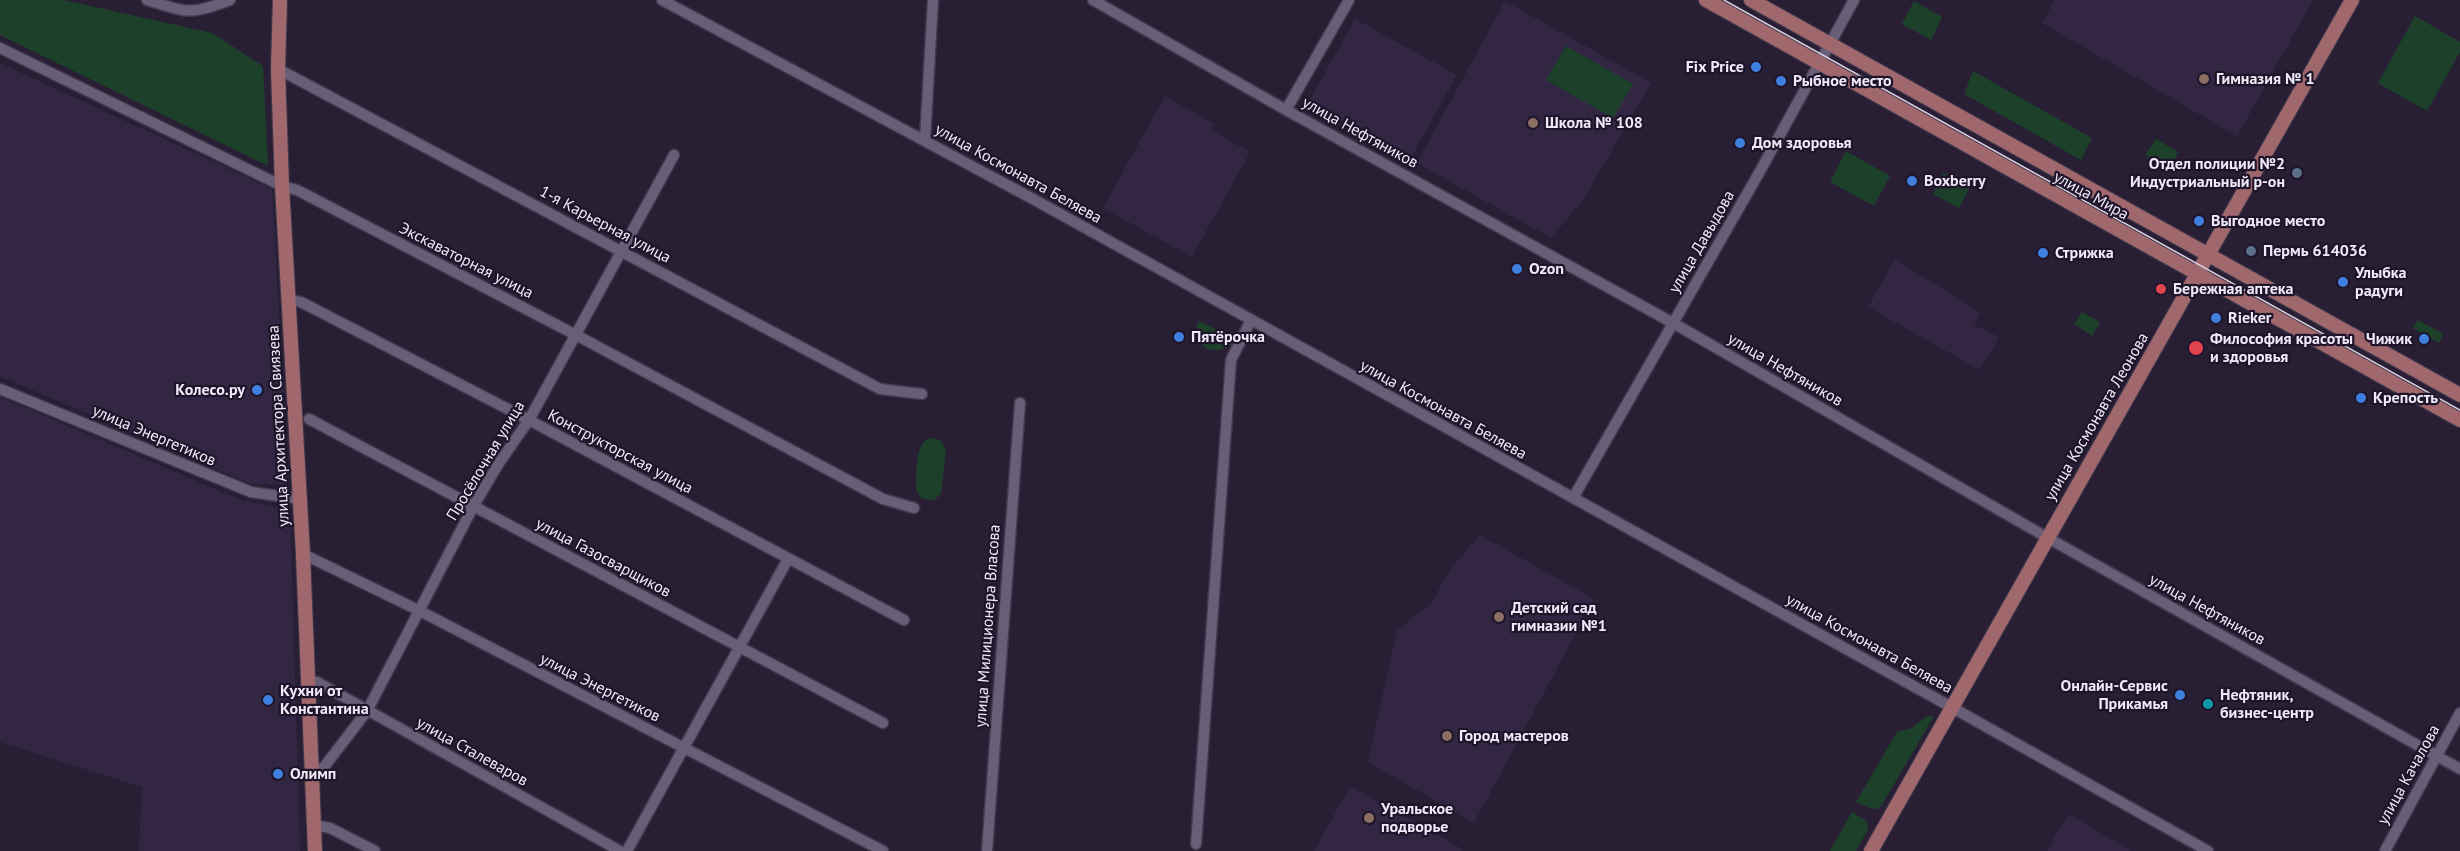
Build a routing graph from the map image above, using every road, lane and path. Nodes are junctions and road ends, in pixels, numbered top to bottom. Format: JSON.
{"nodes":[{"id":1,"x":147,"y":0,"type":"edge"},
{"id":2,"x":230,"y":0,"type":"edge"},
{"id":3,"x":280,"y":0,"type":"edge"},
{"id":4,"x":662,"y":0,"type":"edge"},
{"id":5,"x":933,"y":0,"type":"edge"},
{"id":6,"x":1093,"y":0,"type":"edge"},
{"id":7,"x":1349,"y":0,"type":"edge"},
{"id":8,"x":1707,"y":0,"type":"edge"},
{"id":9,"x":1751,"y":0,"type":"edge"},
{"id":10,"x":1854,"y":0,"type":"edge"},
{"id":11,"x":2352,"y":0,"type":"edge"},
{"id":12,"x":1831,"y":44,"type":"junction"},
{"id":13,"x":0,"y":48,"type":"edge"},
{"id":14,"x":1820,"y":63,"type":"junction"},
{"id":15,"x":278,"y":69,"type":"junction"},
{"id":16,"x":1286,"y":110,"type":"junction"},
{"id":17,"x":925,"y":140,"type":"junction"},
{"id":18,"x":674,"y":155,"type":"dead end"},
{"id":19,"x":282,"y":186,"type":"junction"},
{"id":20,"x":622,"y":251,"type":"junction"},
{"id":21,"x":2208,"y":255,"type":"junction"},
{"id":22,"x":2198,"y":274,"type":"junction"},
{"id":23,"x":288,"y":299,"type":"junction"},
{"id":24,"x":1251,"y":320,"type":"junction"},
{"id":25,"x":1673,"y":323,"type":"junction"},
{"id":26,"x":576,"y":335,"type":"junction"},
{"id":27,"x":0,"y":388,"type":"edge"},
{"id":28,"x":922,"y":394,"type":"dead end"},
{"id":29,"x":2460,"y":395,"type":"edge"},
{"id":30,"x":1020,"y":403,"type":"dead end"},
{"id":31,"x":309,"y":419,"type":"dead end"},
{"id":32,"x":529,"y":420,"type":"junction"},
{"id":33,"x":2460,"y":420,"type":"edge"},
{"id":34,"x":1573,"y":498,"type":"junction"},
{"id":35,"x":299,"y":499,"type":"junction"},
{"id":36,"x":473,"y":507,"type":"junction"},
{"id":37,"x":914,"y":507,"type":"dead end"},
{"id":38,"x":2048,"y":538,"type":"junction"},
{"id":39,"x":303,"y":554,"type":"junction"},
{"id":40,"x":788,"y":559,"type":"junction"},
{"id":41,"x":420,"y":611,"type":"junction"},
{"id":42,"x":904,"y":620,"type":"dead end"},
{"id":43,"x":739,"y":646,"type":"junction"},
{"id":44,"x":308,"y":681,"type":"junction"},
{"id":45,"x":1952,"y":707,"type":"junction"},
{"id":46,"x":367,"y":711,"type":"junction"},
{"id":47,"x":2460,"y":712,"type":"edge"},
{"id":48,"x":883,"y":723,"type":"dead end"},
{"id":49,"x":684,"y":748,"type":"junction"},
{"id":50,"x":2437,"y":756,"type":"junction"},
{"id":51,"x":2460,"y":769,"type":"edge"},
{"id":52,"x":312,"y":773,"type":"junction"},
{"id":53,"x":314,"y":825,"type":"junction"},
{"id":54,"x":1196,"y":843,"type":"dead end"},
{"id":55,"x":315,"y":851,"type":"edge"},
{"id":56,"x":375,"y":851,"type":"edge"},
{"id":57,"x":620,"y":851,"type":"edge"},
{"id":58,"x":627,"y":851,"type":"edge"},
{"id":59,"x":883,"y":851,"type":"edge"},
{"id":60,"x":987,"y":851,"type":"edge"},
{"id":61,"x":1870,"y":851,"type":"edge"},
{"id":62,"x":2208,"y":851,"type":"edge"},
{"id":63,"x":2385,"y":851,"type":"edge"}],
"edges":[{"from":1,"to":2,"type":"street"},
{"from":3,"to":15,"type":"main road","name":"улица Архитектора Свиязева"},
{"from":4,"to":17,"type":"street","name":"улица Космонавта Беляева"},
{"from":5,"to":17,"type":"street"},
{"from":6,"to":16,"type":"street","name":"улица Нефтяников"},
{"from":7,"to":16,"type":"street"},
{"from":8,"to":14,"type":"main road","name":"улица Мира"},
{"from":9,"to":12,"type":"main road","name":"улица Мира"},
{"from":10,"to":12,"type":"street","name":"улица Давыдова"},
{"from":11,"to":21,"type":"main road","name":"улица Космонавта Леонова"},
{"from":12,"to":14,"type":"street","name":"улица Давыдова"},
{"from":12,"to":21,"type":"main road","name":"улица Мира"},
{"from":13,"to":19,"type":"street","name":"Экскаваторная улица"},
{"from":14,"to":22,"type":"main road","name":"улица Мира"},
{"from":14,"to":25,"type":"street","name":"улица Давыдова"},
{"from":15,"to":19,"type":"main road","name":"улица Архитектора Свиязева"},
{"from":15,"to":20,"type":"street","name":"1-я Карьерная улица"},
{"from":16,"to":25,"type":"street","name":"улица Нефтяников"},
{"from":17,"to":24,"type":"street","name":"улица Космонавта Беляева"},
{"from":18,"to":20,"type":"street","name":"Просёлочная улица"},
{"from":19,"to":23,"type":"main road","name":"улица Архитектора Свиязева"},
{"from":19,"to":26,"type":"street","name":"Экскаваторная улица"},
{"from":20,"to":26,"type":"street","name":"Просёлочная улица"},
{"from":20,"to":28,"type":"street","name":"1-я Карьерная улица"},
{"from":21,"to":22,"type":"main road","name":"улица Космонавта Леонова"},
{"from":21,"to":29,"type":"main road","name":"улица Мира"},
{"from":22,"to":33,"type":"main road","name":"улица Мира"},
{"from":22,"to":38,"type":"main road","name":"улица Космонавта Леонова"},
{"from":23,"to":32,"type":"street","name":"Конструкторская улица"},
{"from":23,"to":35,"type":"main road","name":"улица Архитектора Свиязева"},
{"from":24,"to":34,"type":"street","name":"улица Космонавта Беляева"},
{"from":24,"to":54,"type":"street"},
{"from":25,"to":34,"type":"street","name":"улица Давыдова"},
{"from":25,"to":38,"type":"street","name":"улица Нефтяников"},
{"from":26,"to":32,"type":"street","name":"Просёлочная улица"},
{"from":26,"to":37,"type":"street","name":"Экскаваторная улица"},
{"from":27,"to":35,"type":"street","name":"улица Энергетиков"},
{"from":30,"to":60,"type":"street","name":"улица Милиционера Власова"},
{"from":31,"to":36,"type":"street","name":"улица Газосварщиков"},
{"from":32,"to":36,"type":"street","name":"Просёлочная улица"},
{"from":32,"to":40,"type":"street","name":"Конструкторская улица"},
{"from":34,"to":45,"type":"street","name":"улица Космонавта Беляева"},
{"from":35,"to":39,"type":"main road","name":"улица Архитектора Свиязева"},
{"from":36,"to":41,"type":"street","name":"Просёлочная улица"},
{"from":36,"to":43,"type":"street","name":"улица Газосварщиков"},
{"from":38,"to":45,"type":"main road","name":"улица Космонавта Леонова"},
{"from":38,"to":50,"type":"street","name":"улица Нефтяников"},
{"from":39,"to":41,"type":"street","name":"улица Энергетиков"},
{"from":39,"to":44,"type":"main road","name":"улица Архитектора Свиязева"},
{"from":40,"to":42,"type":"street","name":"Конструкторская улица"},
{"from":40,"to":43,"type":"street"},
{"from":41,"to":46,"type":"street","name":"Просёлочная улица"},
{"from":41,"to":49,"type":"street","name":"улица Энергетиков"},
{"from":43,"to":48,"type":"street","name":"улица Газосварщиков"},
{"from":43,"to":49,"type":"street"},
{"from":44,"to":46,"type":"street","name":"улица Сталеваров"},
{"from":44,"to":52,"type":"main road","name":"улица Архитектора Свиязева"},
{"from":45,"to":61,"type":"main road","name":"улица Космонавта Леонова"},
{"from":45,"to":62,"type":"street","name":"улица Космонавта Беляева"},
{"from":46,"to":52,"type":"street","name":"Просёлочная улица"},
{"from":46,"to":57,"type":"street","name":"улица Сталеваров"},
{"from":47,"to":50,"type":"street","name":"улица Качалова"},
{"from":49,"to":58,"type":"street"},
{"from":49,"to":59,"type":"street","name":"улица Энергетиков"},
{"from":50,"to":51,"type":"street","name":"улица Нефтяников"},
{"from":50,"to":63,"type":"street","name":"улица Качалова"},
{"from":52,"to":53,"type":"main road","name":"улица Архитектора Свиязева"},
{"from":53,"to":55,"type":"main road","name":"улица Архитектора Свиязева"},
{"from":53,"to":56,"type":"street"}]}
